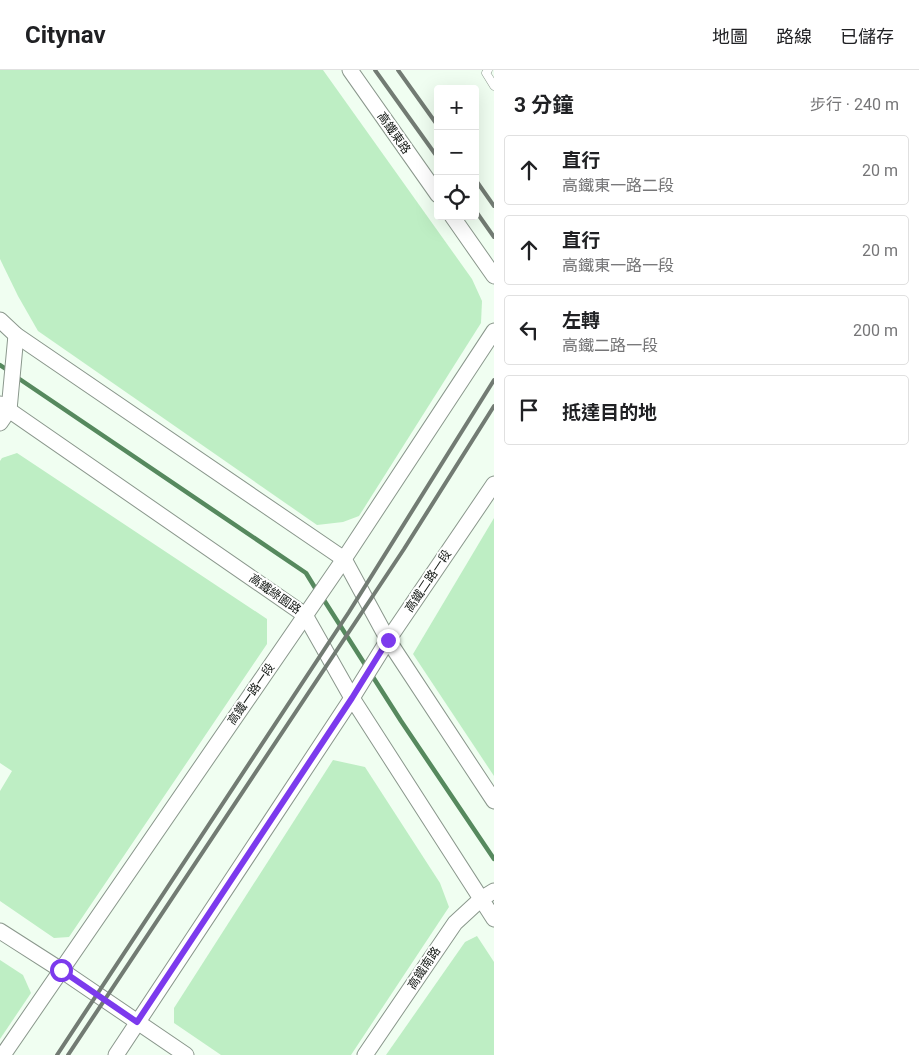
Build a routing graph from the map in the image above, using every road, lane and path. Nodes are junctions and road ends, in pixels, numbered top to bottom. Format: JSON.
{"nodes":[{"id":1,"x":350,"y":70,"type":"edge"},
{"id":2,"x":488,"y":70,"type":"edge"},
{"id":3,"x":494,"y":86,"type":"edge"},
{"id":4,"x":434,"y":189,"type":"edge"},
{"id":5,"x":455,"y":220,"type":"edge"},
{"id":6,"x":494,"y":276,"type":"edge"},
{"id":7,"x":0,"y":320,"type":"edge"},
{"id":8,"x":494,"y":331,"type":"edge"},
{"id":9,"x":16,"y":335,"type":"junction"},
{"id":10,"x":4,"y":407,"type":"edge"},
{"id":11,"x":0,"y":422,"type":"edge"},
{"id":12,"x":494,"y":484,"type":"edge"},
{"id":13,"x":344,"y":559,"type":"junction"},
{"id":14,"x":305,"y":615,"type":"junction"},
{"id":15,"x":388,"y":640,"type":"junction"},
{"id":16,"x":352,"y":698,"type":"junction"},
{"id":17,"x":494,"y":801,"type":"edge"},
{"id":18,"x":494,"y":890,"type":"edge"},
{"id":19,"x":481,"y":899,"type":"junction"},
{"id":20,"x":494,"y":919,"type":"edge"},
{"id":21,"x":0,"y":930,"type":"edge"},
{"id":22,"x":61,"y":970,"type":"junction"},
{"id":23,"x":137,"y":1022,"type":"junction"},
{"id":24,"x":3,"y":1055,"type":"edge"},
{"id":25,"x":116,"y":1055,"type":"edge"},
{"id":26,"x":186,"y":1055,"type":"edge"},
{"id":27,"x":365,"y":1055,"type":"edge"}],
"edges":[{"from":1,"to":4,"type":"street","name":"高鐵東路"},
{"from":2,"to":3,"type":"lane"},
{"from":5,"to":6,"type":"street"},
{"from":7,"to":9,"type":"street"},
{"from":8,"to":13,"type":"street","name":"高鐵一路一段"},
{"from":9,"to":10,"type":"street"},
{"from":9,"to":13,"type":"street"},
{"from":10,"to":11,"type":"street"},
{"from":10,"to":14,"type":"street","name":"高鐵綠園路"},
{"from":12,"to":15,"type":"street","name":"高鐵二路一段"},
{"from":13,"to":14,"type":"street","name":"高鐵一路一段"},
{"from":13,"to":15,"type":"street"},
{"from":14,"to":16,"type":"street","name":"高鐵綠園路"},
{"from":14,"to":22,"type":"street","name":"高鐵一路一段"},
{"from":15,"to":16,"type":"street","name":"高鐵二路一段"},
{"from":15,"to":17,"type":"street"},
{"from":16,"to":19,"type":"street","name":"高鐵綠園路"},
{"from":16,"to":23,"type":"street","name":"高鐵二路一段"},
{"from":18,"to":19,"type":"street","name":"高鐵南路"},
{"from":19,"to":20,"type":"street","name":"高鐵綠園路"},
{"from":19,"to":27,"type":"street","name":"高鐵南路"},
{"from":21,"to":22,"type":"street"},
{"from":22,"to":23,"type":"street"},
{"from":22,"to":24,"type":"street","name":"高鐵一路一段"},
{"from":23,"to":25,"type":"street","name":"高鐵二路一段"},
{"from":23,"to":26,"type":"street"}]}
